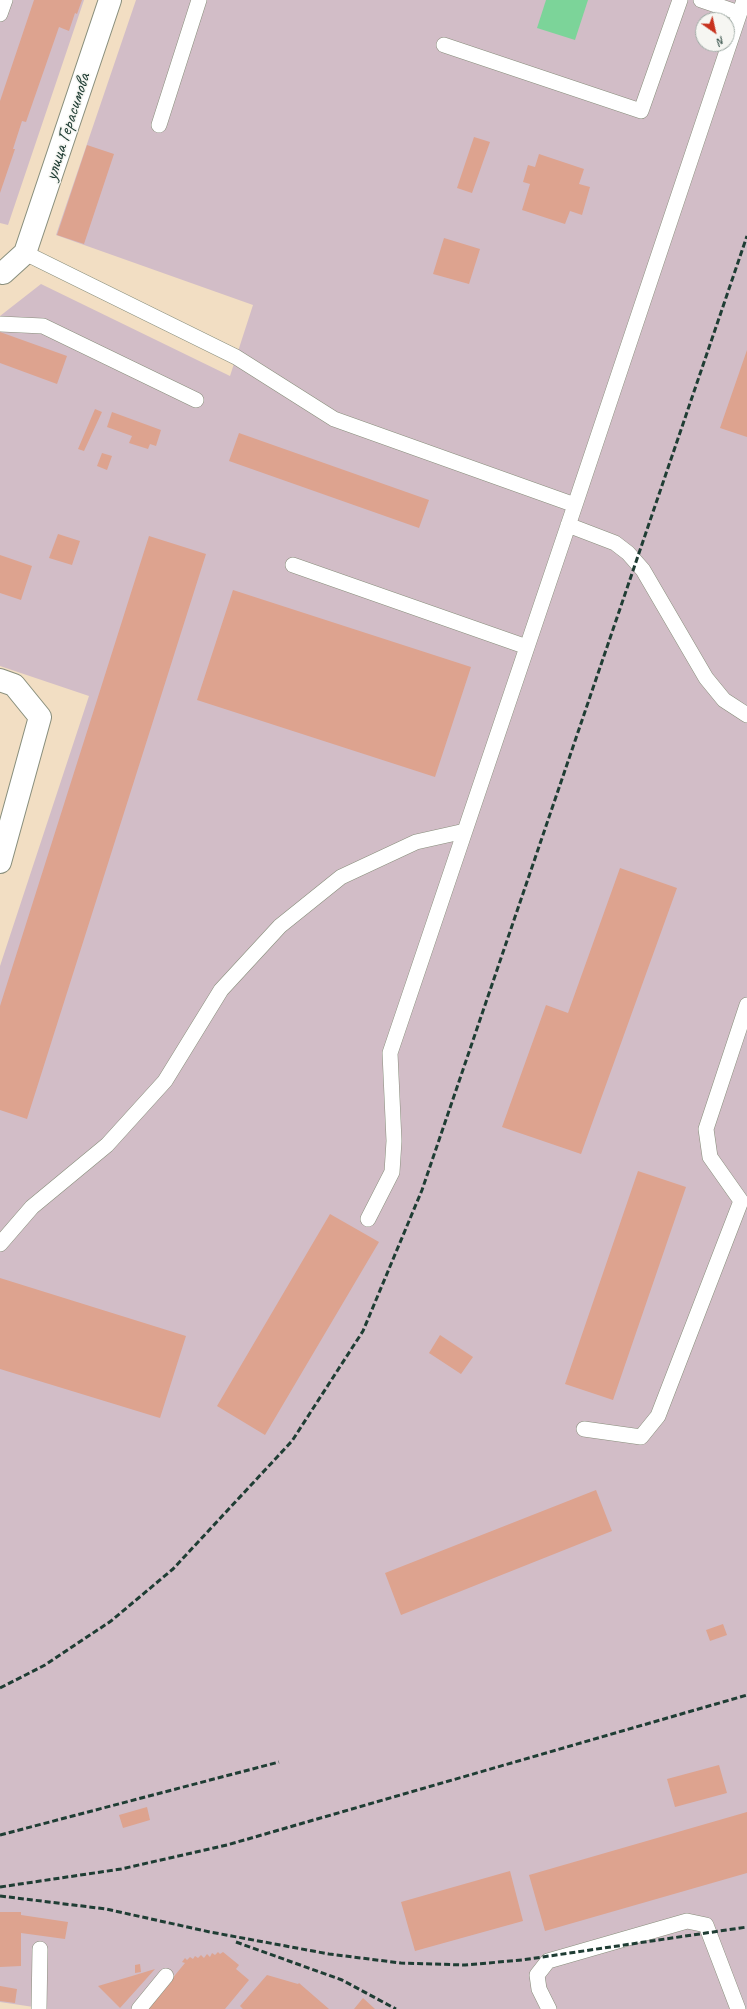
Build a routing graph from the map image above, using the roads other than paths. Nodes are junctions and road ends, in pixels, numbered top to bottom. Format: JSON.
{"nodes":[{"id":1,"x":5,"y":0,"type":"edge"},
{"id":2,"x":110,"y":0,"type":"edge"},
{"id":3,"x":199,"y":0,"type":"edge"},
{"id":4,"x":680,"y":0,"type":"edge"},
{"id":5,"x":701,"y":0,"type":"edge"},
{"id":6,"x":742,"y":7,"type":"edge"},
{"id":7,"x":0,"y":14,"type":"edge"},
{"id":8,"x":444,"y":45,"type":"dead end"},
{"id":9,"x":159,"y":125,"type":"dead end"},
{"id":10,"x":25,"y":253,"type":"junction"},
{"id":11,"x":0,"y":272,"type":"edge"},
{"id":12,"x":0,"y":324,"type":"edge"},
{"id":13,"x":196,"y":400,"type":"dead end"},
{"id":14,"x":575,"y":505,"type":"junction"},
{"id":15,"x":568,"y":525,"type":"junction"},
{"id":16,"x":293,"y":565,"type":"dead end"},
{"id":17,"x":527,"y":647,"type":"junction"},
{"id":18,"x":0,"y":680,"type":"edge"},
{"id":19,"x":747,"y":715,"type":"edge"},
{"id":20,"x":465,"y":831,"type":"junction"},
{"id":21,"x":0,"y":862,"type":"edge"},
{"id":22,"x":747,"y":1005,"type":"edge"},
{"id":23,"x":368,"y":1219,"type":"dead end"},
{"id":24,"x":0,"y":1244,"type":"edge"},
{"id":25,"x":584,"y":1429,"type":"dead end"},
{"id":26,"x":40,"y":1949,"type":"dead end"},
{"id":27,"x":166,"y":1976,"type":"dead end"},
{"id":28,"x":39,"y":2009,"type":"edge"},
{"id":29,"x":139,"y":2009,"type":"edge"},
{"id":30,"x":549,"y":2009,"type":"edge"},
{"id":31,"x":738,"y":2009,"type":"edge"}],
"edges":[{"from":1,"to":7,"type":"lane"},
{"from":2,"to":10,"type":"street","name":"улица Герасимова"},
{"from":3,"to":9,"type":"lane"},
{"from":4,"to":8,"type":"lane"},
{"from":5,"to":6,"type":"lane"},
{"from":6,"to":14,"type":"lane"},
{"from":10,"to":11,"type":"street"},
{"from":10,"to":14,"type":"lane"},
{"from":12,"to":13,"type":"lane"},
{"from":14,"to":15,"type":"lane"},
{"from":15,"to":17,"type":"lane"},
{"from":15,"to":19,"type":"lane"},
{"from":16,"to":17,"type":"lane"},
{"from":17,"to":20,"type":"lane"},
{"from":18,"to":21,"type":"street"},
{"from":20,"to":23,"type":"lane"},
{"from":20,"to":24,"type":"lane"},
{"from":22,"to":25,"type":"lane"},
{"from":26,"to":28,"type":"lane"},
{"from":27,"to":29,"type":"lane"},
{"from":30,"to":31,"type":"lane"}]}
